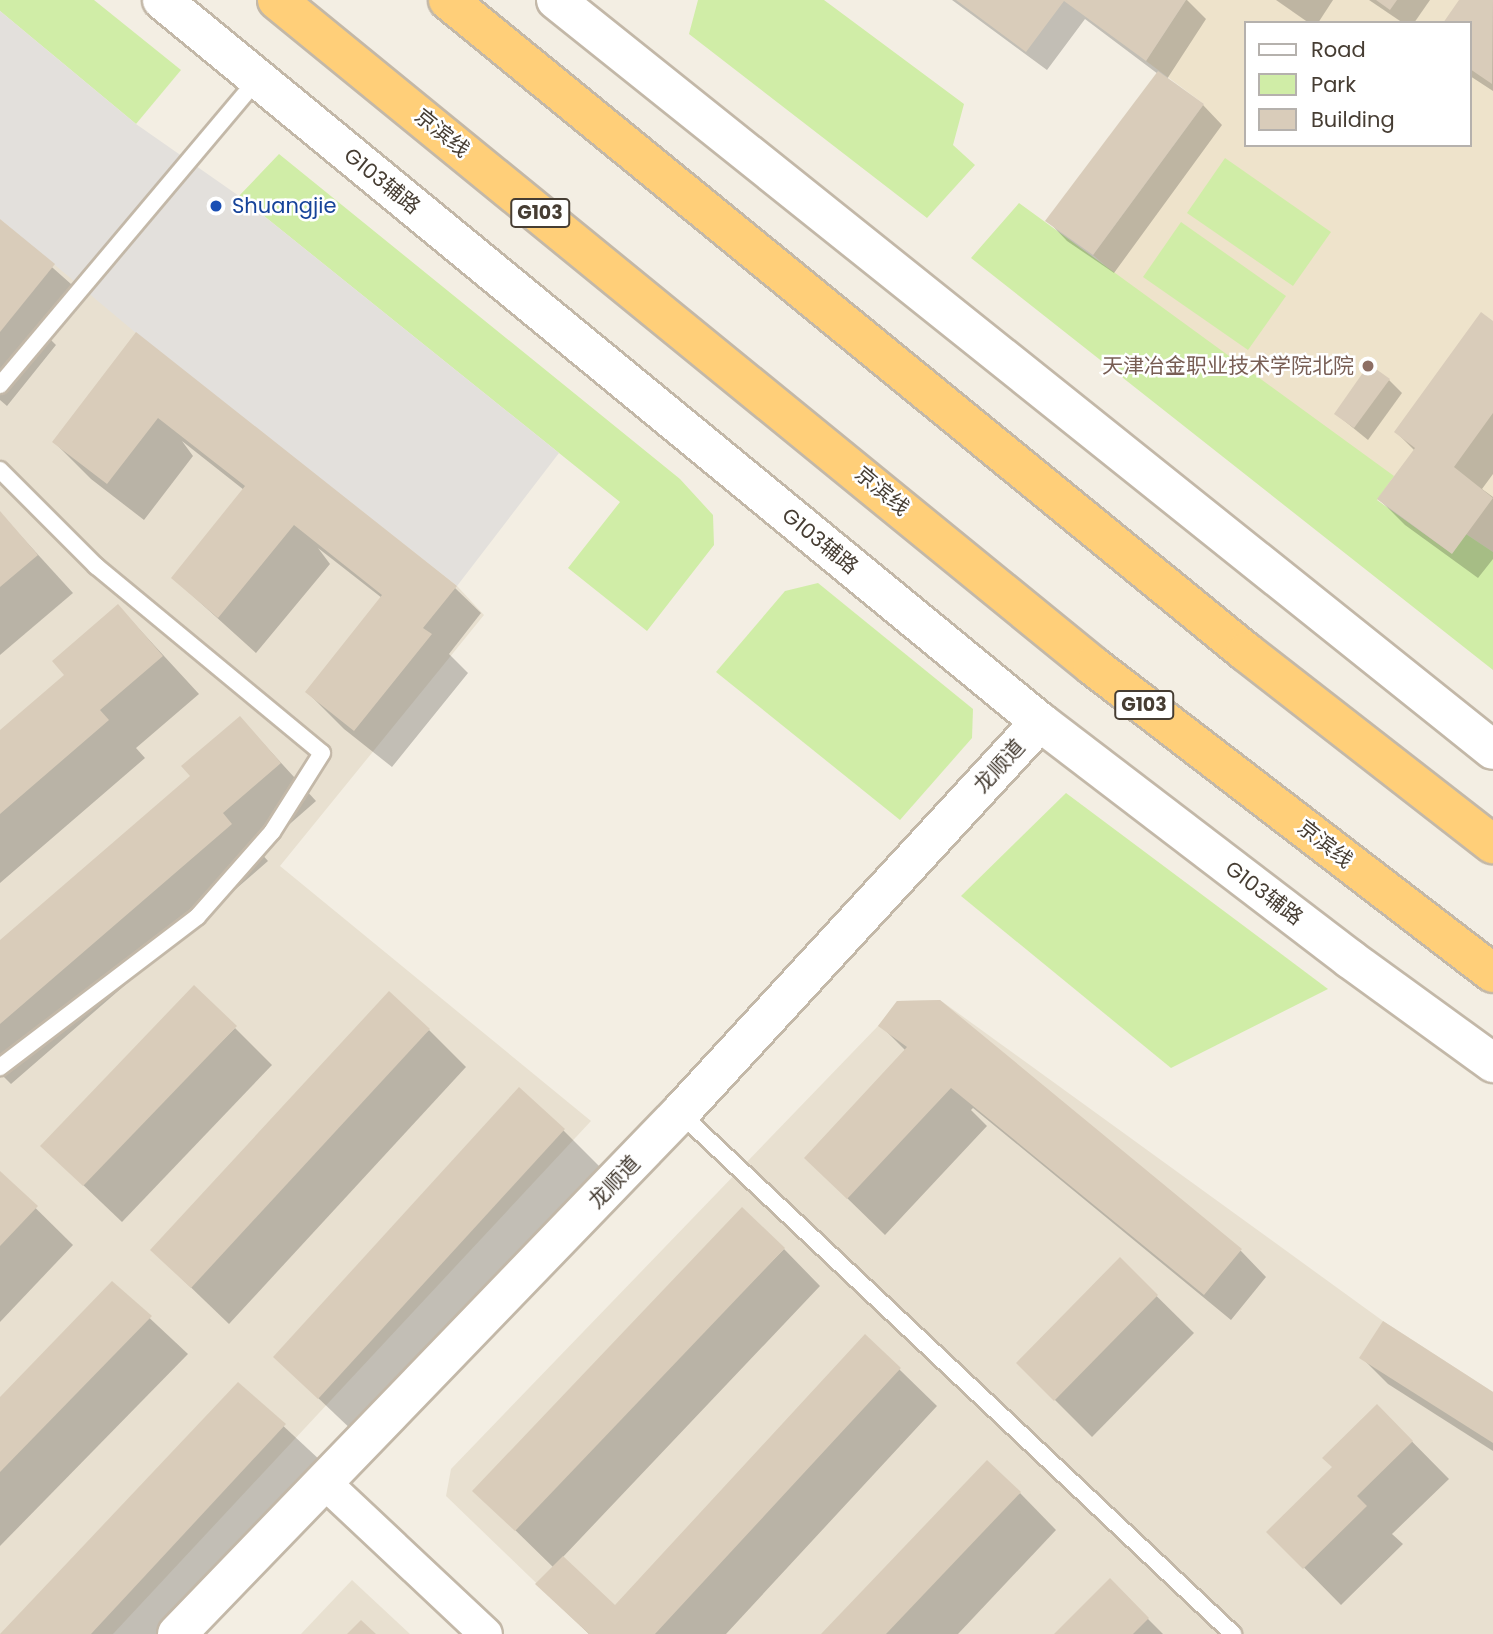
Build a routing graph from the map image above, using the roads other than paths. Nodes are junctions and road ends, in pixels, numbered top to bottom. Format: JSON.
{"nodes":[{"id":1,"x":162,"y":0,"type":"edge"},
{"id":2,"x":277,"y":0,"type":"edge"},
{"id":3,"x":448,"y":0,"type":"edge"},
{"id":4,"x":556,"y":0,"type":"edge"},
{"id":5,"x":258,"y":79,"type":"junction"},
{"id":6,"x":0,"y":385,"type":"edge"},
{"id":7,"x":0,"y":470,"type":"edge"},
{"id":8,"x":1040,"y":722,"type":"junction"},
{"id":9,"x":1493,"y":750,"type":"edge"},
{"id":10,"x":1493,"y":844,"type":"edge"},
{"id":11,"x":1493,"y":973,"type":"edge"},
{"id":12,"x":1493,"y":1063,"type":"edge"},
{"id":13,"x":0,"y":1067,"type":"edge"},
{"id":14,"x":680,"y":1113,"type":"junction"},
{"id":15,"x":324,"y":1482,"type":"junction"},
{"id":16,"x":177,"y":1634,"type":"edge"},
{"id":17,"x":486,"y":1634,"type":"edge"},
{"id":18,"x":1233,"y":1634,"type":"edge"}],
"edges":[{"from":1,"to":5,"type":"street","name":"G103辅路"},
{"from":2,"to":11,"type":"highway","name":"京滨线","number":"G103"},
{"from":3,"to":10,"type":"highway"},
{"from":4,"to":9,"type":"street"},
{"from":5,"to":6,"type":"lane"},
{"from":5,"to":8,"type":"street","name":"G103辅路"},
{"from":7,"to":13,"type":"lane"},
{"from":8,"to":12,"type":"street","name":"G103辅路"},
{"from":8,"to":14,"type":"street","name":"龙顺道"},
{"from":14,"to":15,"type":"street","name":"龙顺道"},
{"from":14,"to":18,"type":"lane"},
{"from":15,"to":16,"type":"street","name":"龙顺道"},
{"from":15,"to":17,"type":"street"}]}
